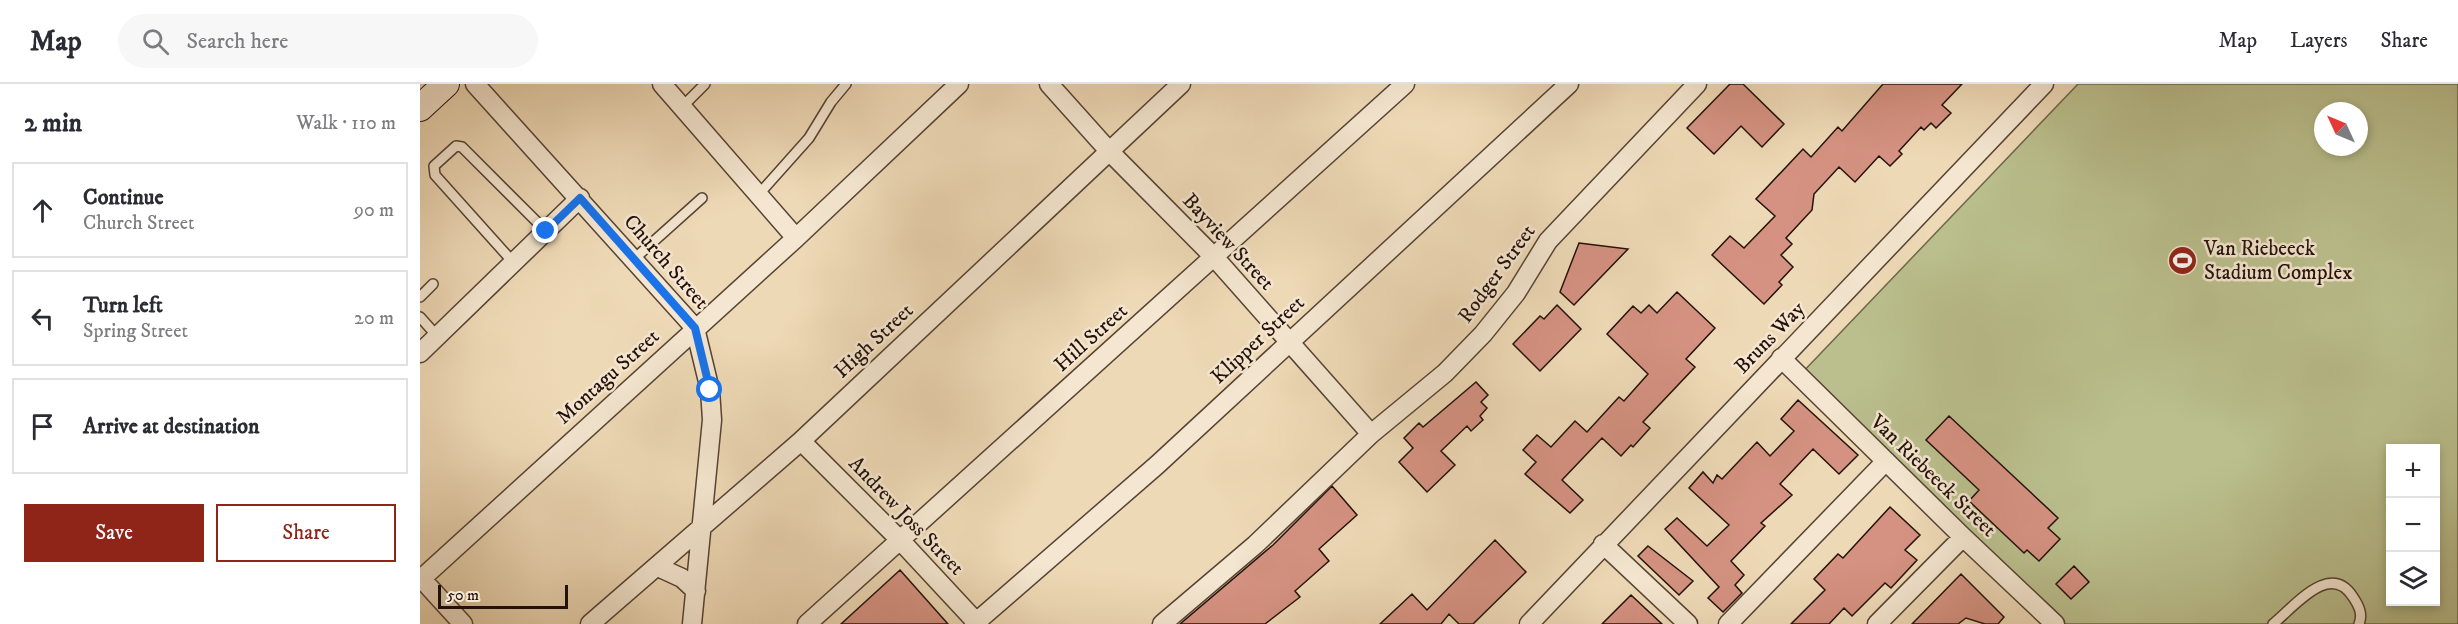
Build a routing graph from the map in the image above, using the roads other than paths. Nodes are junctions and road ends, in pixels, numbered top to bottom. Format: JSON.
{"nodes":[{"id":1,"x":446,"y":84,"type":"edge"},
{"id":2,"x":475,"y":84,"type":"edge"},
{"id":3,"x":662,"y":84,"type":"edge"},
{"id":4,"x":705,"y":84,"type":"edge"},
{"id":5,"x":846,"y":84,"type":"edge"},
{"id":6,"x":958,"y":84,"type":"edge"},
{"id":7,"x":1049,"y":84,"type":"edge"},
{"id":8,"x":1181,"y":84,"type":"edge"},
{"id":9,"x":1405,"y":84,"type":"edge"},
{"id":10,"x":1569,"y":84,"type":"edge"},
{"id":11,"x":1698,"y":84,"type":"edge"},
{"id":12,"x":2044,"y":84,"type":"edge"},
{"id":13,"x":683,"y":106,"type":"junction"},
{"id":14,"x":420,"y":108,"type":"edge"},
{"id":15,"x":1109,"y":151,"type":"junction"},
{"id":16,"x":759,"y":194,"type":"junction"},
{"id":17,"x":580,"y":198,"type":"junction"},
{"id":18,"x":702,"y":198,"type":"dead end"},
{"id":19,"x":546,"y":231,"type":"junction"},
{"id":20,"x":796,"y":238,"type":"junction"},
{"id":21,"x":1215,"y":258,"type":"junction"},
{"id":22,"x":634,"y":259,"type":"junction"},
{"id":23,"x":513,"y":262,"type":"junction"},
{"id":24,"x":433,"y":284,"type":"dead end"},
{"id":25,"x":420,"y":297,"type":"edge"},
{"id":26,"x":420,"y":317,"type":"edge"},
{"id":27,"x":695,"y":328,"type":"junction"},
{"id":28,"x":437,"y":336,"type":"junction"},
{"id":29,"x":1289,"y":342,"type":"junction"},
{"id":30,"x":420,"y":352,"type":"edge"},
{"id":31,"x":1781,"y":358,"type":"junction"},
{"id":32,"x":1371,"y":434,"type":"junction"},
{"id":33,"x":801,"y":441,"type":"junction"},
{"id":34,"x":1886,"y":460,"type":"junction"},
{"id":35,"x":703,"y":528,"type":"junction"},
{"id":36,"x":1963,"y":537,"type":"junction"},
{"id":37,"x":899,"y":539,"type":"junction"},
{"id":38,"x":1603,"y":544,"type":"junction"},
{"id":39,"x":658,"y":567,"type":"junction"},
{"id":40,"x":420,"y":578,"type":"edge"},
{"id":41,"x":696,"y":591,"type":"junction"},
{"id":42,"x":976,"y":623,"type":"edge"},
{"id":43,"x":463,"y":624,"type":"edge"},
{"id":44,"x":590,"y":624,"type":"edge"},
{"id":45,"x":692,"y":624,"type":"edge"},
{"id":46,"x":807,"y":624,"type":"edge"},
{"id":47,"x":1162,"y":624,"type":"edge"},
{"id":48,"x":1529,"y":624,"type":"edge"},
{"id":49,"x":1688,"y":624,"type":"edge"},
{"id":50,"x":1728,"y":624,"type":"edge"},
{"id":51,"x":1877,"y":624,"type":"edge"},
{"id":52,"x":2055,"y":624,"type":"edge"},
{"id":53,"x":2273,"y":624,"type":"edge"},
{"id":54,"x":2359,"y":624,"type":"edge"}],
"edges":[{"from":1,"to":14,"type":"street"},
{"from":2,"to":17,"type":"street","name":"Church Street"},
{"from":3,"to":13,"type":"street"},
{"from":4,"to":13,"type":"lane"},
{"from":5,"to":16,"type":"lane"},
{"from":6,"to":20,"type":"street","name":"Montagu Street"},
{"from":7,"to":15,"type":"street","name":"Bayview Street"},
{"from":8,"to":15,"type":"street","name":"High Street"},
{"from":9,"to":21,"type":"street","name":"Hill Street"},
{"from":10,"to":29,"type":"street","name":"Klipper Street"},
{"from":11,"to":32,"type":"street","name":"Rodger Street"},
{"from":12,"to":31,"type":"street","name":"Bruns Way"},
{"from":13,"to":16,"type":"street"},
{"from":15,"to":21,"type":"street","name":"Bayview Street"},
{"from":15,"to":33,"type":"street","name":"High Street"},
{"from":16,"to":20,"type":"street"},
{"from":17,"to":19,"type":"street"},
{"from":17,"to":22,"type":"street","name":"Church Street"},
{"from":18,"to":22,"type":"lane"},
{"from":19,"to":23,"type":"street"},
{"from":19,"to":23,"type":"lane"},
{"from":20,"to":27,"type":"street","name":"Montagu Street"},
{"from":21,"to":29,"type":"street","name":"Bayview Street"},
{"from":21,"to":37,"type":"street","name":"Hill Street"},
{"from":22,"to":27,"type":"street","name":"Church Street"},
{"from":23,"to":28,"type":"street"},
{"from":24,"to":25,"type":"lane"},
{"from":26,"to":28,"type":"lane"},
{"from":27,"to":35,"type":"street","name":"Church Street"},
{"from":27,"to":40,"type":"street","name":"Montagu Street"},
{"from":28,"to":30,"type":"street"},
{"from":29,"to":32,"type":"street","name":"Bayview Street"},
{"from":29,"to":42,"type":"street","name":"Klipper Street"},
{"from":31,"to":34,"type":"street","name":"Van Riebeeck Street"},
{"from":31,"to":38,"type":"street","name":"Bruns Way"},
{"from":32,"to":47,"type":"street","name":"Rodger Street"},
{"from":33,"to":35,"type":"street","name":"High Street"},
{"from":33,"to":37,"type":"street","name":"Andrew Joss Street"},
{"from":34,"to":36,"type":"street","name":"Van Riebeeck Street"},
{"from":34,"to":50,"type":"street"},
{"from":35,"to":39,"type":"street","name":"High Street"},
{"from":35,"to":41,"type":"street","name":"Church Street"},
{"from":36,"to":51,"type":"street"},
{"from":36,"to":52,"type":"street","name":"Van Riebeeck Street"},
{"from":37,"to":42,"type":"street","name":"Andrew Joss Street"},
{"from":37,"to":46,"type":"street","name":"Hill Street"},
{"from":38,"to":48,"type":"street","name":"Bruns Way"},
{"from":38,"to":49,"type":"street"},
{"from":39,"to":41,"type":"street"},
{"from":39,"to":44,"type":"street","name":"High Street"},
{"from":40,"to":43,"type":"street"},
{"from":41,"to":45,"type":"street","name":"Church Street"},
{"from":53,"to":54,"type":"lane"}]}
